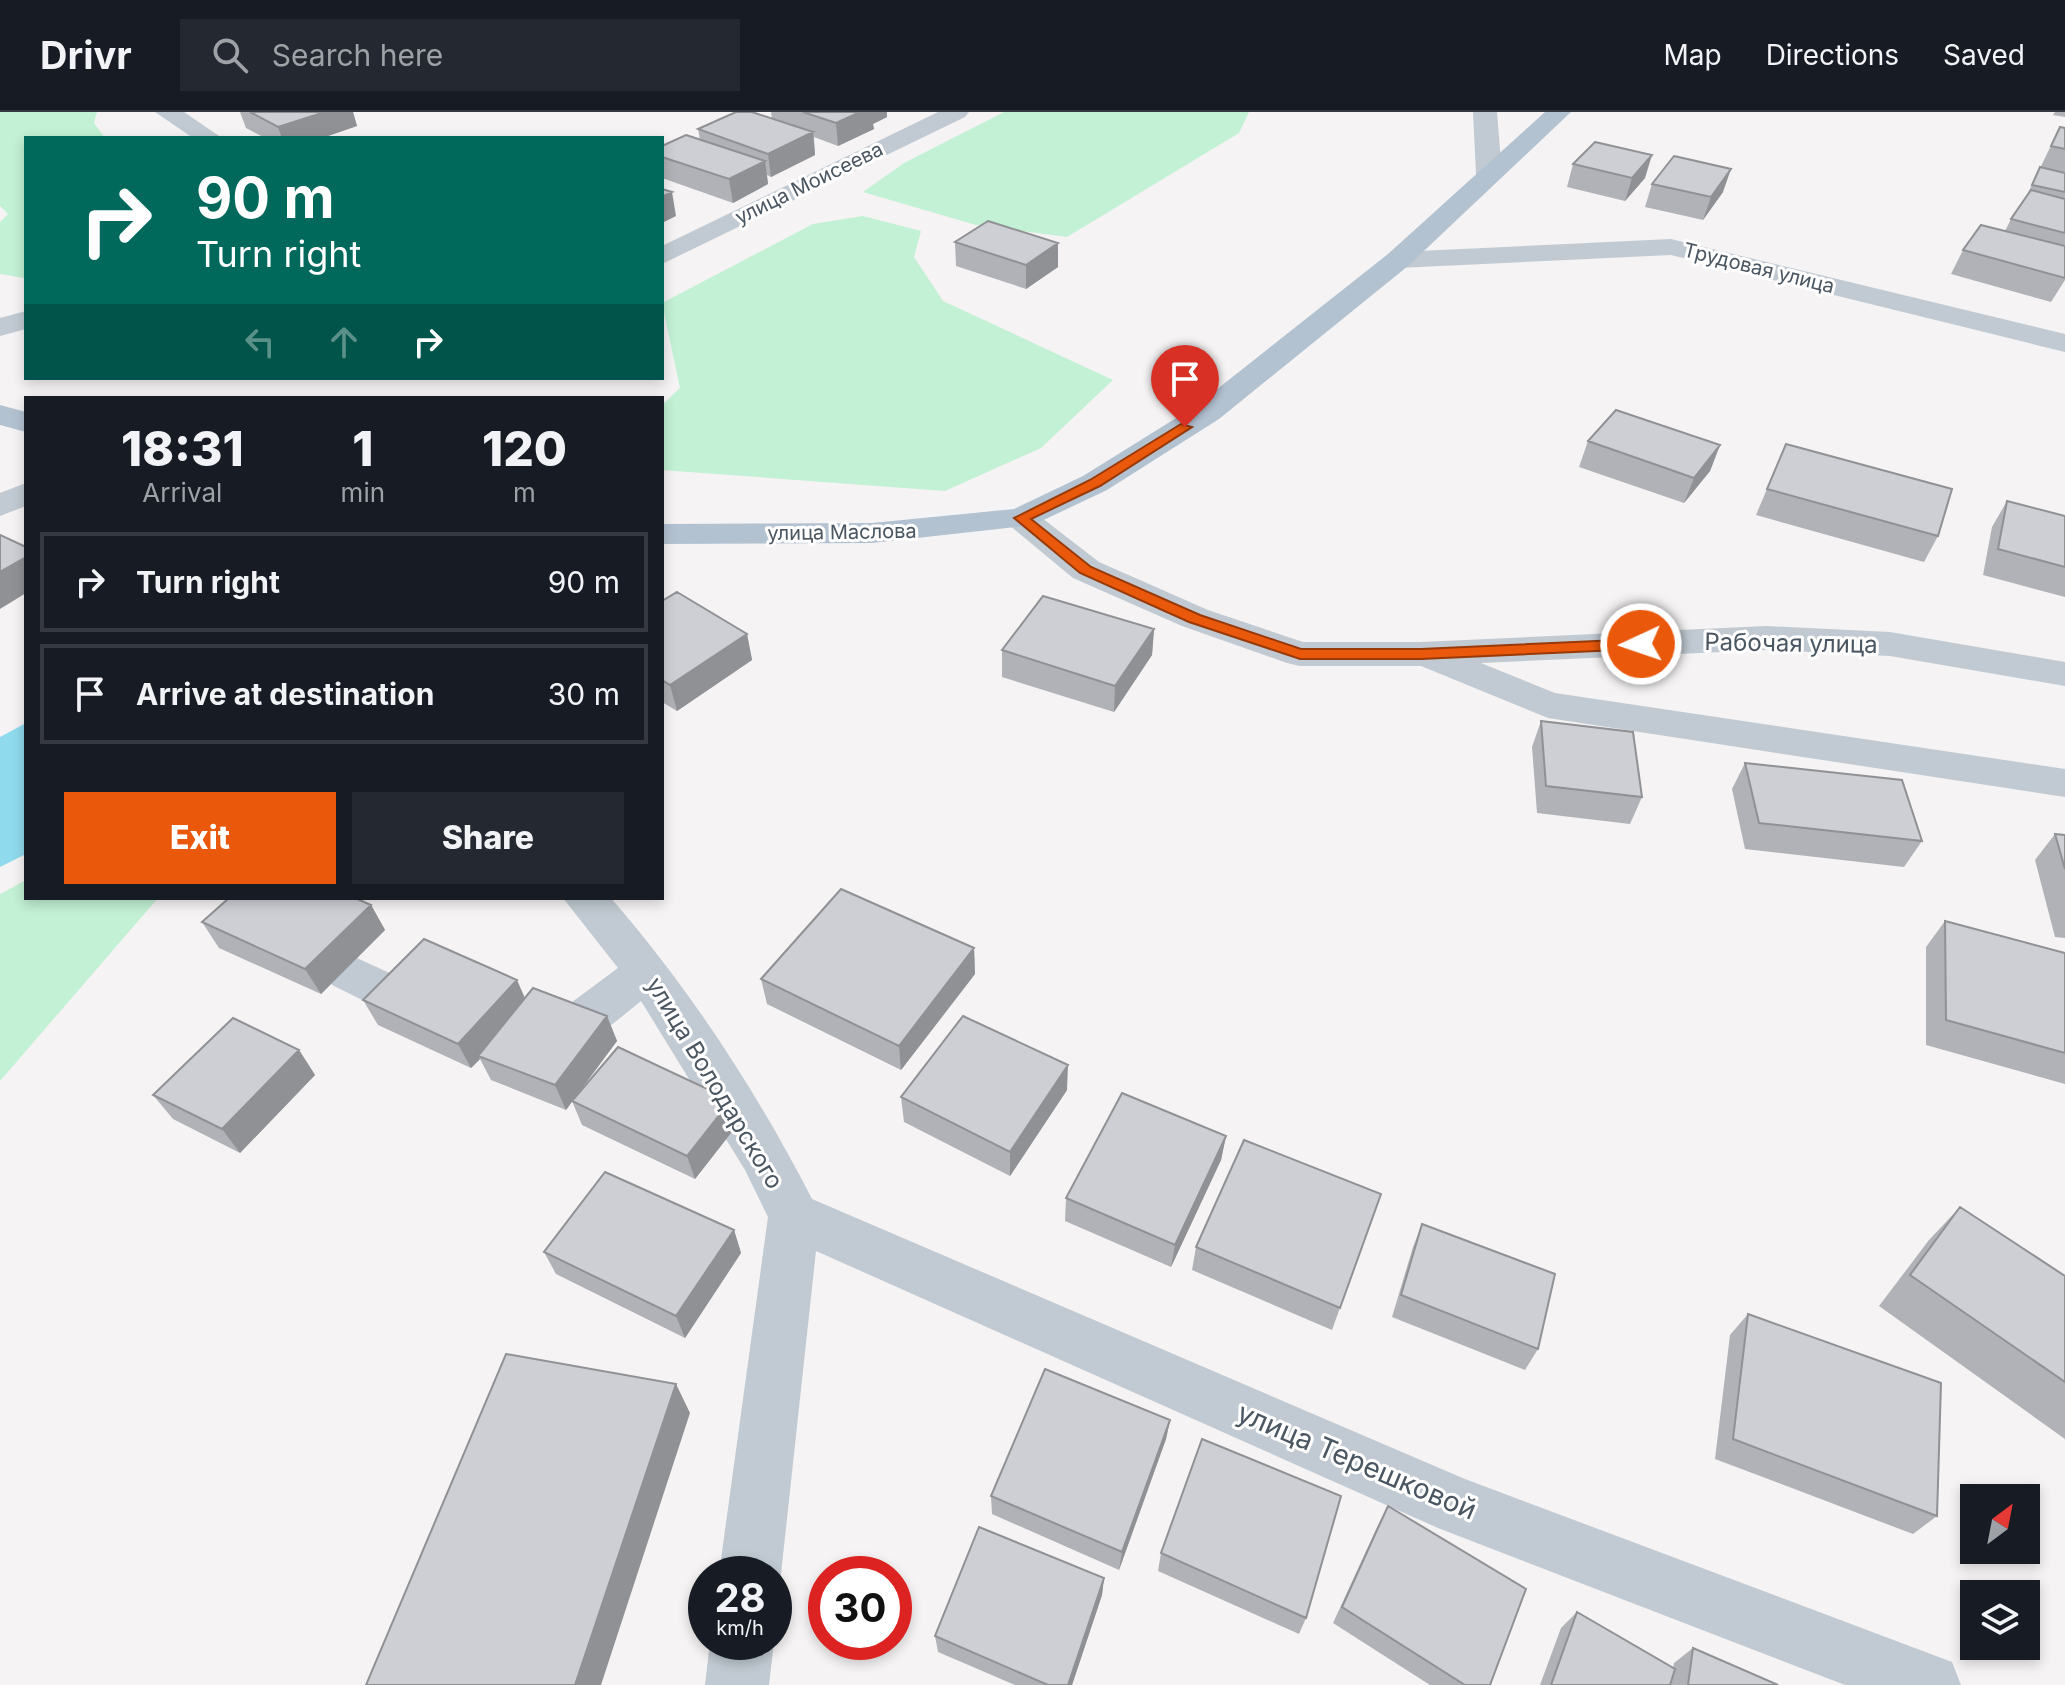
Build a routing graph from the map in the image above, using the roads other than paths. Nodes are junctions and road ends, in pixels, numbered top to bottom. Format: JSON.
{"nodes":[{"id":1,"x":167,"y":112,"type":"edge"},
{"id":2,"x":957,"y":112,"type":"edge"},
{"id":3,"x":1485,"y":112,"type":"edge"},
{"id":4,"x":1559,"y":112,"type":"edge"},
{"id":5,"x":207,"y":136,"type":"edge"},
{"id":6,"x":1489,"y":174,"type":"junction"},
{"id":7,"x":664,"y":255,"type":"edge"},
{"id":8,"x":1398,"y":260,"type":"junction"},
{"id":9,"x":24,"y":321,"type":"edge"},
{"id":10,"x":0,"y":327,"type":"edge"},
{"id":11,"x":2065,"y":343,"type":"edge"},
{"id":12,"x":0,"y":414,"type":"edge"},
{"id":13,"x":24,"y":422,"type":"edge"},
{"id":14,"x":24,"y":494,"type":"edge"},
{"id":15,"x":0,"y":503,"type":"edge"},
{"id":16,"x":1021,"y":518,"type":"junction"},
{"id":17,"x":664,"y":534,"type":"edge"},
{"id":18,"x":1421,"y":654,"type":"junction"},
{"id":19,"x":2065,"y":674,"type":"edge"},
{"id":20,"x":2065,"y":783,"type":"edge"},
{"id":21,"x":587,"y":900,"type":"edge"},
{"id":22,"x":647,"y":971,"type":"junction"},
{"id":23,"x":348,"y":972,"type":"dead end"},
{"id":24,"x":794,"y":1216,"type":"junction"},
{"id":25,"x":752,"y":1556,"type":"edge"},
{"id":26,"x":740,"y":1660,"type":"edge"},
{"id":27,"x":737,"y":1685,"type":"edge"},
{"id":28,"x":1929,"y":1685,"type":"edge"}],
"edges":[{"from":1,"to":5,"type":"street"},
{"from":2,"to":7,"type":"street","name":"улица Моисеева"},
{"from":3,"to":6,"type":"street"},
{"from":4,"to":6,"type":"main road","name":"улица Маслова"},
{"from":6,"to":8,"type":"main road","name":"улица Маслова"},
{"from":8,"to":11,"type":"street","name":"Трудовая улица"},
{"from":8,"to":16,"type":"main road","name":"улица Маслова"},
{"from":9,"to":10,"type":"street"},
{"from":12,"to":13,"type":"main road"},
{"from":14,"to":15,"type":"street"},
{"from":16,"to":17,"type":"main road","name":"улица Маслова"},
{"from":16,"to":18,"type":"street","name":"Рабочая улица"},
{"from":18,"to":19,"type":"street","name":"Рабочая улица"},
{"from":18,"to":20,"type":"street"},
{"from":21,"to":22,"type":"street","name":"улица Володарского"},
{"from":22,"to":23,"type":"street"},
{"from":22,"to":24,"type":"street","name":"улица Володарского"},
{"from":24,"to":25,"type":"street","name":"улица Володарского"},
{"from":24,"to":28,"type":"street","name":"улица Терешковой"},
{"from":26,"to":27,"type":"street"}]}
